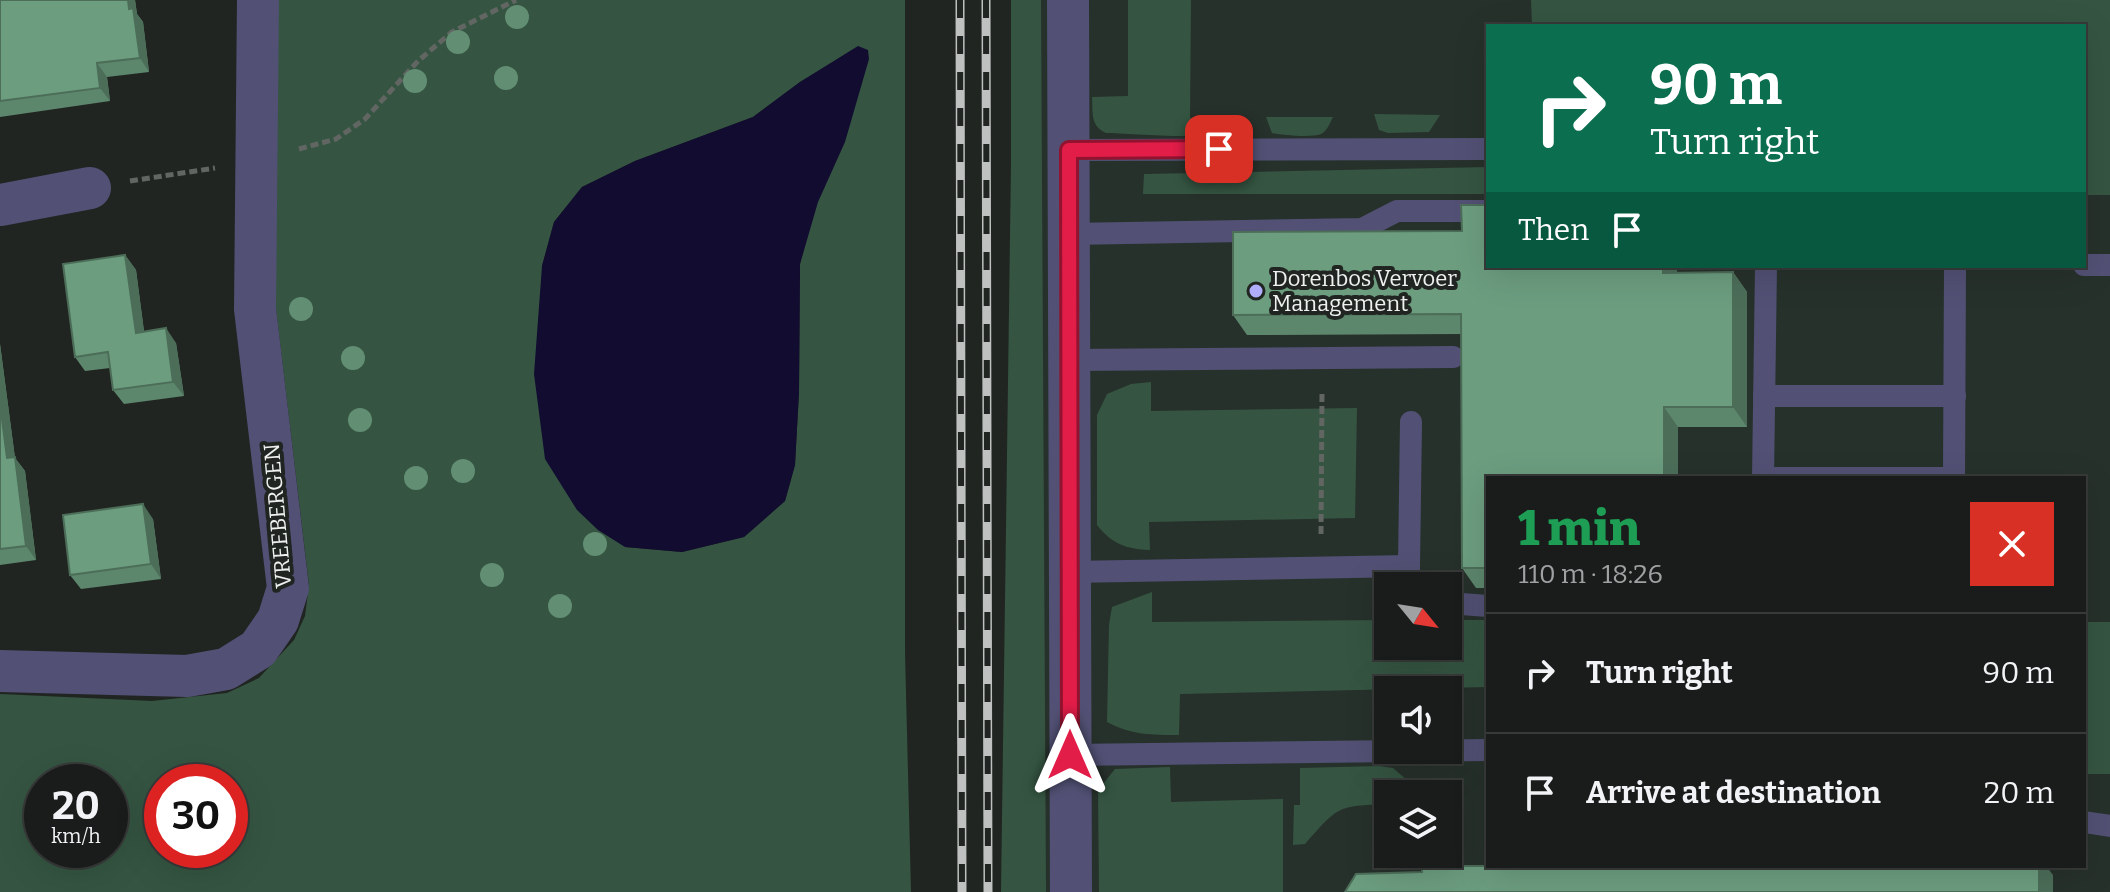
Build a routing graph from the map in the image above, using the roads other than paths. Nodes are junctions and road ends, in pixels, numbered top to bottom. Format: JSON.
{"nodes":[{"id":1,"x":258,"y":0,"type":"edge"},
{"id":2,"x":1068,"y":0,"type":"edge"},
{"id":3,"x":1486,"y":149,"type":"edge"},
{"id":4,"x":1069,"y":150,"type":"junction"},
{"id":5,"x":90,"y":188,"type":"road end"},
{"id":6,"x":0,"y":205,"type":"edge"},
{"id":7,"x":1486,"y":211,"type":"edge"},
{"id":8,"x":1069,"y":234,"type":"junction"},
{"id":9,"x":2086,"y":265,"type":"edge"},
{"id":10,"x":2110,"y":265,"type":"edge"},
{"id":11,"x":1766,"y":268,"type":"edge"},
{"id":12,"x":1955,"y":268,"type":"edge"},
{"id":13,"x":1453,"y":357,"type":"dead end"},
{"id":14,"x":1069,"y":360,"type":"junction"},
{"id":15,"x":1764,"y":396,"type":"junction"},
{"id":16,"x":1955,"y":396,"type":"junction"},
{"id":17,"x":1411,"y":422,"type":"dead end"},
{"id":18,"x":1763,"y":476,"type":"edge"},
{"id":19,"x":1954,"y":476,"type":"edge"},
{"id":20,"x":1070,"y":572,"type":"junction"},
{"id":21,"x":1374,"y":572,"type":"edge"},
{"id":22,"x":1409,"y":572,"type":"edge"},
{"id":23,"x":1462,"y":604,"type":"edge"},
{"id":24,"x":1486,"y":606,"type":"edge"},
{"id":25,"x":0,"y":671,"type":"edge"},
{"id":26,"x":1486,"y":750,"type":"edge"},
{"id":27,"x":1070,"y":755,"type":"junction"},
{"id":28,"x":2086,"y":822,"type":"edge"},
{"id":29,"x":2110,"y":826,"type":"edge"},
{"id":30,"x":1071,"y":892,"type":"edge"}],
"edges":[{"from":1,"to":25,"type":"street","name":"VREEBERGEN"},
{"from":2,"to":4,"type":"street"},
{"from":3,"to":4,"type":"lane"},
{"from":4,"to":8,"type":"street"},
{"from":5,"to":6,"type":"street"},
{"from":7,"to":8,"type":"lane"},
{"from":8,"to":14,"type":"street"},
{"from":9,"to":10,"type":"lane"},
{"from":11,"to":15,"type":"lane"},
{"from":12,"to":16,"type":"lane"},
{"from":13,"to":14,"type":"lane"},
{"from":14,"to":20,"type":"street"},
{"from":15,"to":16,"type":"lane"},
{"from":15,"to":18,"type":"lane"},
{"from":16,"to":19,"type":"lane"},
{"from":17,"to":22,"type":"lane"},
{"from":20,"to":21,"type":"lane"},
{"from":20,"to":27,"type":"street"},
{"from":23,"to":24,"type":"lane"},
{"from":26,"to":27,"type":"lane"},
{"from":27,"to":30,"type":"street"},
{"from":28,"to":29,"type":"lane"}]}
